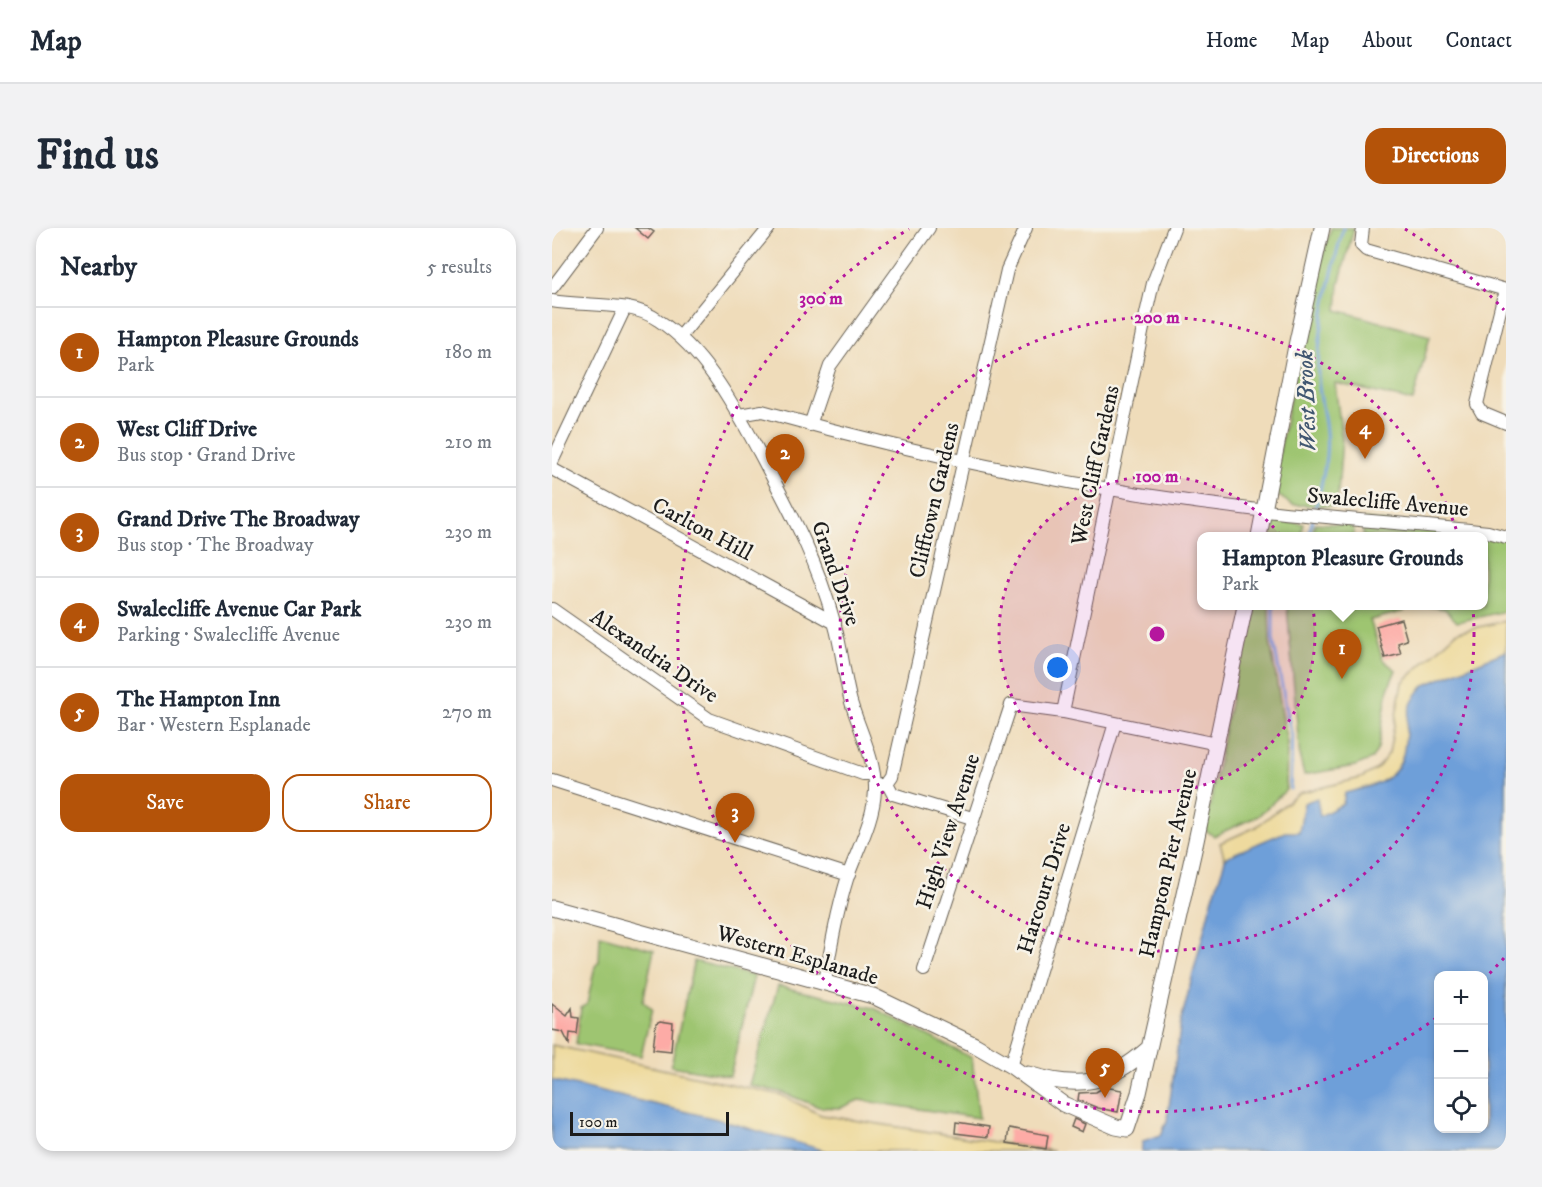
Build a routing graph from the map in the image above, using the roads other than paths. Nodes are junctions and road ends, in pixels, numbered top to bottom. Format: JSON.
{"nodes":[{"id":1,"x":597,"y":228,"type":"edge"},
{"id":2,"x":769,"y":228,"type":"edge"},
{"id":3,"x":929,"y":228,"type":"edge"},
{"id":4,"x":1026,"y":228,"type":"edge"},
{"id":5,"x":1174,"y":228,"type":"edge"},
{"id":6,"x":1322,"y":228,"type":"edge"},
{"id":7,"x":1363,"y":228,"type":"edge"},
{"id":8,"x":552,"y":288,"type":"edge"},
{"id":9,"x":1506,"y":290,"type":"edge"},
{"id":10,"x":552,"y":301,"type":"edge"},
{"id":11,"x":625,"y":308,"type":"junction"},
{"id":12,"x":680,"y":337,"type":"junction"},
{"id":13,"x":739,"y":415,"type":"junction"},
{"id":14,"x":1506,"y":423,"type":"edge"},
{"id":15,"x":810,"y":425,"type":"junction"},
{"id":16,"x":552,"y":462,"type":"edge"},
{"id":17,"x":962,"y":462,"type":"junction"},
{"id":18,"x":552,"y":469,"type":"edge"},
{"id":19,"x":1111,"y":488,"type":"junction"},
{"id":20,"x":1264,"y":511,"type":"junction"},
{"id":21,"x":1260,"y":532,"type":"edge"},
{"id":22,"x":1506,"y":537,"type":"edge"},
{"id":23,"x":552,"y":609,"type":"edge"},
{"id":24,"x":1244,"y":610,"type":"edge"},
{"id":25,"x":835,"y":623,"type":"junction"},
{"id":26,"x":1063,"y":712,"type":"junction"},
{"id":27,"x":1115,"y":723,"type":"junction"},
{"id":28,"x":1216,"y":744,"type":"junction"},
{"id":29,"x":552,"y":780,"type":"edge"},
{"id":30,"x":879,"y":781,"type":"junction"},
{"id":31,"x":972,"y":818,"type":"junction"},
{"id":32,"x":849,"y":875,"type":"junction"},
{"id":33,"x":552,"y":908,"type":"edge"},
{"id":34,"x":924,"y":970,"type":"dead end"},
{"id":35,"x":825,"y":982,"type":"junction"},
{"id":36,"x":1149,"y":1048,"type":"junction"},
{"id":37,"x":1125,"y":1067,"type":"junction"},
{"id":38,"x":1015,"y":1069,"type":"junction"},
{"id":39,"x":1068,"y":1083,"type":"junction"},
{"id":40,"x":1138,"y":1093,"type":"junction"},
{"id":41,"x":1063,"y":1104,"type":"junction"},
{"id":42,"x":1127,"y":1129,"type":"joint"}],
"edges":[{"from":1,"to":8,"type":"street"},
{"from":2,"to":12,"type":"street"},
{"from":3,"to":15,"type":"street"},
{"from":4,"to":17,"type":"street","name":"Clifftown Gardens"},
{"from":5,"to":19,"type":"street","name":"West Cliff Gardens"},
{"from":6,"to":20,"type":"street"},
{"from":7,"to":9,"type":"street"},
{"from":9,"to":14,"type":"street"},
{"from":10,"to":11,"type":"street","name":"Grand Drive"},
{"from":11,"to":12,"type":"street","name":"Grand Drive"},
{"from":11,"to":16,"type":"street"},
{"from":12,"to":13,"type":"street","name":"Grand Drive"},
{"from":13,"to":15,"type":"street","name":"Swalecliffe Avenue"},
{"from":13,"to":25,"type":"street","name":"Grand Drive"},
{"from":15,"to":17,"type":"street","name":"Swalecliffe Avenue"},
{"from":17,"to":19,"type":"street","name":"Swalecliffe Avenue"},
{"from":17,"to":30,"type":"street","name":"Clifftown Gardens"},
{"from":18,"to":25,"type":"street","name":"Carlton Hill"},
{"from":19,"to":20,"type":"street","name":"Swalecliffe Avenue"},
{"from":19,"to":26,"type":"street","name":"West Cliff Gardens"},
{"from":20,"to":21,"type":"street"},
{"from":20,"to":22,"type":"street","name":"Swalecliffe Avenue"},
{"from":23,"to":30,"type":"street","name":"Alexandria Drive"},
{"from":24,"to":28,"type":"street","name":"Hampton Pier Avenue"},
{"from":25,"to":30,"type":"street","name":"Grand Drive"},
{"from":26,"to":27,"type":"street"},
{"from":26,"to":31,"type":"street","name":"High View Avenue"},
{"from":27,"to":28,"type":"street"},
{"from":27,"to":38,"type":"street","name":"Harcourt Drive"},
{"from":28,"to":36,"type":"street","name":"Hampton Pier Avenue"},
{"from":29,"to":32,"type":"street"},
{"from":30,"to":31,"type":"street"},
{"from":30,"to":32,"type":"street","name":"Grand Drive"},
{"from":31,"to":34,"type":"street","name":"High View Avenue"},
{"from":32,"to":35,"type":"street","name":"Grand Drive"},
{"from":33,"to":35,"type":"street","name":"Western Esplanade"},
{"from":35,"to":38,"type":"street","name":"Western Esplanade"},
{"from":36,"to":37,"type":"street","name":"Western Esplanade"},
{"from":36,"to":40,"type":"street","name":"Hampton Pier Avenue"},
{"from":37,"to":39,"type":"street","name":"Western Esplanade"},
{"from":37,"to":40,"type":"street"},
{"from":38,"to":39,"type":"street","name":"Western Esplanade"},
{"from":38,"to":41,"type":"street","name":"Western Esplanade"},
{"from":39,"to":41,"type":"street"},
{"from":40,"to":42,"type":"street","name":"Hampton Pier Avenue"},
{"from":41,"to":42,"type":"street","name":"Western Esplanade"}]}
